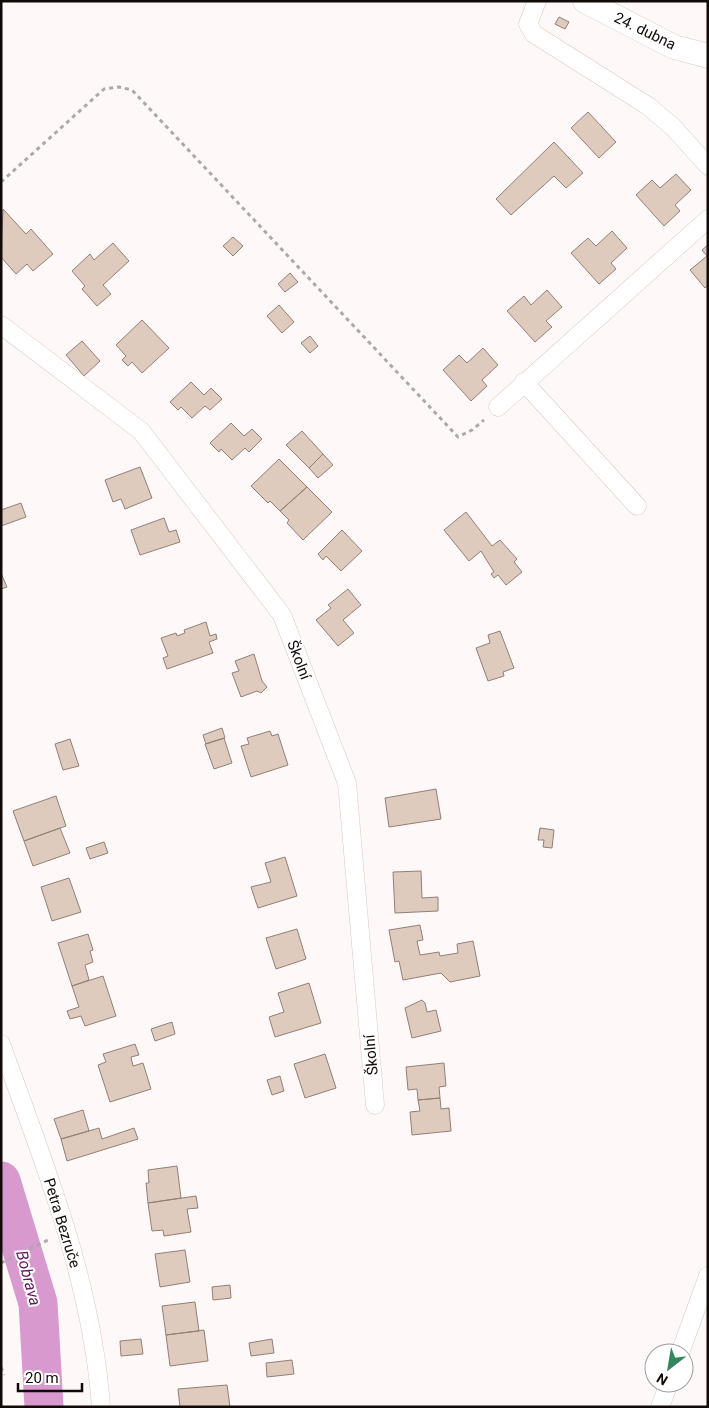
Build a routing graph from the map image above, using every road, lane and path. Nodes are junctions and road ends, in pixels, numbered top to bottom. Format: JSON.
{"nodes":[{"id":1,"x":536,"y":1,"type":"edge"},
{"id":2,"x":585,"y":1,"type":"edge"},
{"id":3,"x":708,"y":56,"type":"edge"},
{"id":4,"x":708,"y":166,"type":"edge"},
{"id":5,"x":1,"y":182,"type":"edge"},
{"id":6,"x":708,"y":219,"type":"edge"},
{"id":7,"x":1,"y":325,"type":"edge"},
{"id":8,"x":524,"y":382,"type":"junction"},
{"id":9,"x":498,"y":407,"type":"joint"},
{"id":10,"x":637,"y":506,"type":"dead end"},
{"id":11,"x":1,"y":1044,"type":"edge"},
{"id":12,"x":376,"y":1105,"type":"dead end"},
{"id":13,"x":58,"y":1236,"type":"dead end"},
{"id":14,"x":1,"y":1263,"type":"edge"},
{"id":15,"x":708,"y":1276,"type":"edge"},
{"id":16,"x":684,"y":1343,"type":"edge"},
{"id":17,"x":1,"y":1367,"type":"edge"},
{"id":18,"x":4,"y":1375,"type":"dead end"},
{"id":19,"x":665,"y":1393,"type":"edge"},
{"id":20,"x":100,"y":1407,"type":"edge"},
{"id":21,"x":660,"y":1407,"type":"edge"}],
"edges":[{"from":1,"to":4,"type":"street"},
{"from":2,"to":3,"type":"main road","name":"24. dubna"},
{"from":5,"to":9,"type":"path"},
{"from":6,"to":8,"type":"street"},
{"from":7,"to":12,"type":"street","name":"Školní"},
{"from":8,"to":9,"type":"street"},
{"from":8,"to":10,"type":"street"},
{"from":11,"to":20,"type":"street","name":"Petra Bezruče"},
{"from":13,"to":14,"type":"path"},
{"from":15,"to":16,"type":"street"},
{"from":17,"to":18,"type":"path"},
{"from":19,"to":21,"type":"street"}]}
